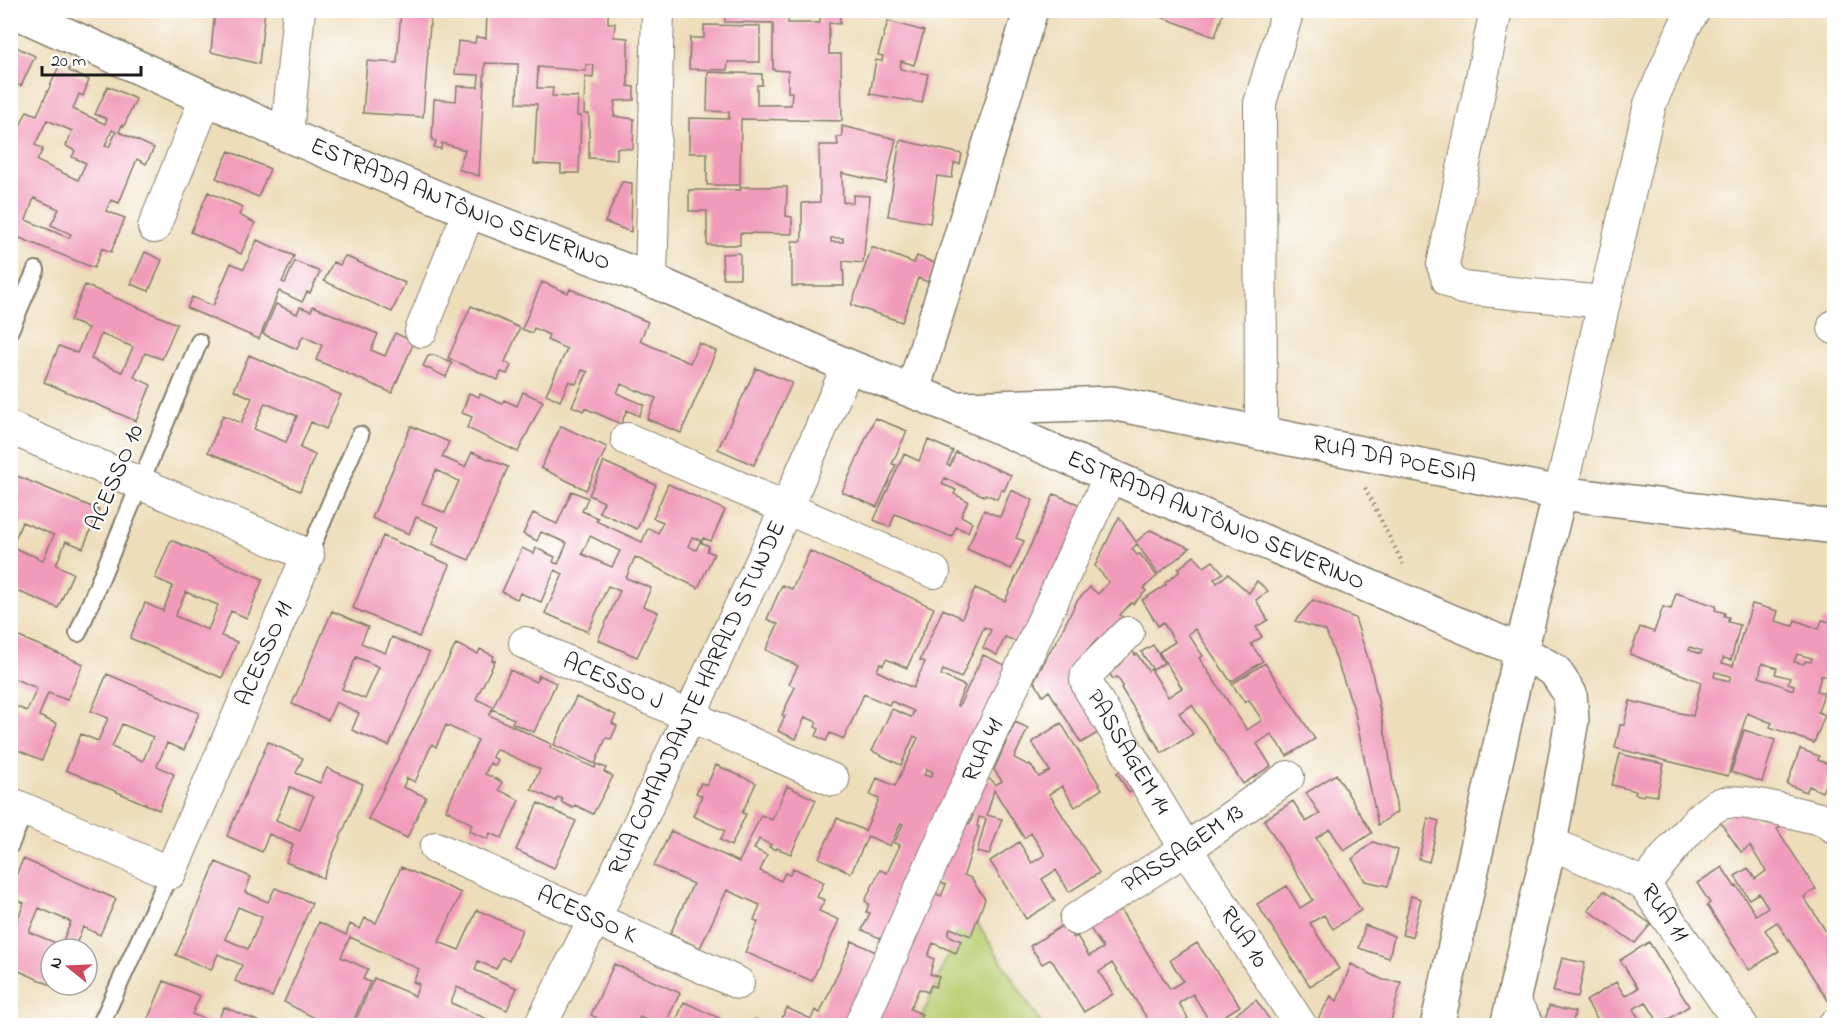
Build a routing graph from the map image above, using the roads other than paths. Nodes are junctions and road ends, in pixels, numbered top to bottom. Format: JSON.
{"nodes":[{"id":1,"x":12,"y":10,"type":"edge"},
{"id":2,"x":299,"y":10,"type":"edge"},
{"id":3,"x":658,"y":10,"type":"edge"},
{"id":4,"x":1031,"y":10,"type":"edge"},
{"id":5,"x":1288,"y":10,"type":"edge"},
{"id":6,"x":1496,"y":10,"type":"edge"},
{"id":7,"x":1694,"y":10,"type":"edge"},
{"id":8,"x":206,"y":98,"type":"junction"},
{"id":9,"x":287,"y":135,"type":"junction"},
{"id":10,"x":469,"y":211,"type":"junction"},
{"id":11,"x":154,"y":227,"type":"dead end"},
{"id":12,"x":36,"y":270,"type":"dead end"},
{"id":13,"x":651,"y":280,"type":"junction"},
{"id":14,"x":1603,"y":302,"type":"junction"},
{"id":15,"x":10,"y":330,"type":"edge"},
{"id":16,"x":422,"y":331,"type":"dead end"},
{"id":17,"x":199,"y":342,"type":"dead end"},
{"id":18,"x":848,"y":366,"type":"junction"},
{"id":19,"x":913,"y":390,"type":"junction"},
{"id":20,"x":956,"y":408,"type":"junction"},
{"id":21,"x":10,"y":428,"type":"edge"},
{"id":22,"x":1261,"y":434,"type":"junction"},
{"id":23,"x":360,"y":435,"type":"dead end"},
{"id":24,"x":627,"y":439,"type":"dead end"},
{"id":25,"x":1110,"y":477,"type":"junction"},
{"id":26,"x":140,"y":483,"type":"junction"},
{"id":27,"x":1560,"y":493,"type":"junction"},
{"id":28,"x":786,"y":509,"type":"junction"},
{"id":29,"x":1834,"y":527,"type":"edge"},
{"id":30,"x":308,"y":555,"type":"junction"},
{"id":31,"x":934,"y":572,"type":"dead end"},
{"id":32,"x":78,"y":633,"type":"dead end"},
{"id":33,"x":1128,"y":633,"type":"dead end"},
{"id":34,"x":525,"y":643,"type":"dead end"},
{"id":35,"x":1521,"y":651,"type":"junction"},
{"id":36,"x":688,"y":717,"type":"junction"},
{"id":37,"x":1288,"y":777,"type":"dead end"},
{"id":38,"x":833,"y":780,"type":"dead end"},
{"id":39,"x":18,"y":807,"type":"edge"},
{"id":40,"x":1834,"y":827,"type":"edge"},
{"id":41,"x":1550,"y":843,"type":"junction"},
{"id":42,"x":10,"y":845,"type":"edge"},
{"id":43,"x":436,"y":848,"type":"dead end"},
{"id":44,"x":1185,"y":849,"type":"junction"},
{"id":45,"x":170,"y":873,"type":"junction"},
{"id":46,"x":1644,"y":884,"type":"junction"},
{"id":47,"x":1076,"y":919,"type":"dead end"},
{"id":48,"x":594,"y":920,"type":"junction"},
{"id":49,"x":738,"y":983,"type":"dead end"},
{"id":50,"x":1516,"y":1017,"type":"edge"},
{"id":51,"x":100,"y":1026,"type":"edge"},
{"id":52,"x":540,"y":1026,"type":"edge"},
{"id":53,"x":860,"y":1026,"type":"edge"},
{"id":54,"x":1301,"y":1026,"type":"edge"},
{"id":55,"x":1437,"y":1026,"type":"edge"},
{"id":56,"x":1742,"y":1026,"type":"edge"}],
"edges":[{"from":1,"to":8,"type":"main road","name":"ESTRADA ANTÔNIO SEVERINO"},
{"from":2,"to":9,"type":"street"},
{"from":3,"to":13,"type":"street"},
{"from":4,"to":19,"type":"main road"},
{"from":5,"to":22,"type":"street"},
{"from":6,"to":14,"type":"street"},
{"from":7,"to":14,"type":"street"},
{"from":8,"to":9,"type":"main road","name":"ESTRADA ANTÔNIO SEVERINO"},
{"from":8,"to":11,"type":"street"},
{"from":9,"to":10,"type":"main road","name":"ESTRADA ANTÔNIO SEVERINO"},
{"from":10,"to":13,"type":"main road","name":"ESTRADA ANTÔNIO SEVERINO"},
{"from":10,"to":16,"type":"street"},
{"from":12,"to":15,"type":"lane"},
{"from":13,"to":18,"type":"main road","name":"ESTRADA ANTÔNIO SEVERINO"},
{"from":14,"to":27,"type":"street"},
{"from":17,"to":26,"type":"lane","name":"ACESSO 10"},
{"from":18,"to":19,"type":"main road","name":"ESTRADA ANTÔNIO SEVERINO"},
{"from":18,"to":28,"type":"street","name":"RUA COMANDANTE HARALD STUNDE"},
{"from":19,"to":20,"type":"main road","name":"ESTRADA ANTÔNIO SEVERINO"},
{"from":20,"to":22,"type":"main road","name":"RUA DA POESIA"},
{"from":20,"to":25,"type":"main road","name":"ESTRADA ANTÔNIO SEVERINO"},
{"from":21,"to":26,"type":"street"},
{"from":22,"to":27,"type":"main road","name":"RUA DA POESIA"},
{"from":23,"to":30,"type":"lane","name":"ACESSO 11"},
{"from":24,"to":28,"type":"street"},
{"from":25,"to":35,"type":"main road","name":"ESTRADA ANTÔNIO SEVERINO"},
{"from":25,"to":53,"type":"street","name":"RUA 41"},
{"from":26,"to":30,"type":"street"},
{"from":26,"to":32,"type":"lane","name":"ACESSO 10"},
{"from":27,"to":29,"type":"main road","name":"RUA DA POESIA"},
{"from":27,"to":35,"type":"main road"},
{"from":28,"to":31,"type":"street"},
{"from":28,"to":36,"type":"street","name":"RUA COMANDANTE HARALD STUNDE"},
{"from":30,"to":45,"type":"street","name":"ACESSO 11"},
{"from":33,"to":44,"type":"street","name":"PASSAGEM 14"},
{"from":34,"to":36,"type":"street","name":"ACESSO J"},
{"from":35,"to":41,"type":"main road","name":"ESTRADA ANTÔNIO SEVERINO"},
{"from":35,"to":55,"type":"main road"},
{"from":36,"to":38,"type":"street","name":"ACESSO J"},
{"from":36,"to":48,"type":"street","name":"RUA COMANDANTE HARALD STUNDE"},
{"from":37,"to":44,"type":"street","name":"PASSAGEM 13"},
{"from":39,"to":42,"type":"lane"},
{"from":39,"to":45,"type":"street"},
{"from":40,"to":46,"type":"street"},
{"from":41,"to":46,"type":"street","name":"RUA 11"},
{"from":41,"to":50,"type":"main road","name":"ESTRADA ANTÔNIO SEVERINO"},
{"from":43,"to":48,"type":"street","name":"ACESSO K"},
{"from":44,"to":47,"type":"street","name":"PASSAGEM 13"},
{"from":44,"to":54,"type":"street","name":"RUA 10"},
{"from":45,"to":51,"type":"lane"},
{"from":46,"to":56,"type":"street","name":"RUA 11"},
{"from":48,"to":49,"type":"street","name":"ACESSO K"},
{"from":48,"to":52,"type":"street","name":"RUA COMANDANTE HARALD STUNDE"}]}
